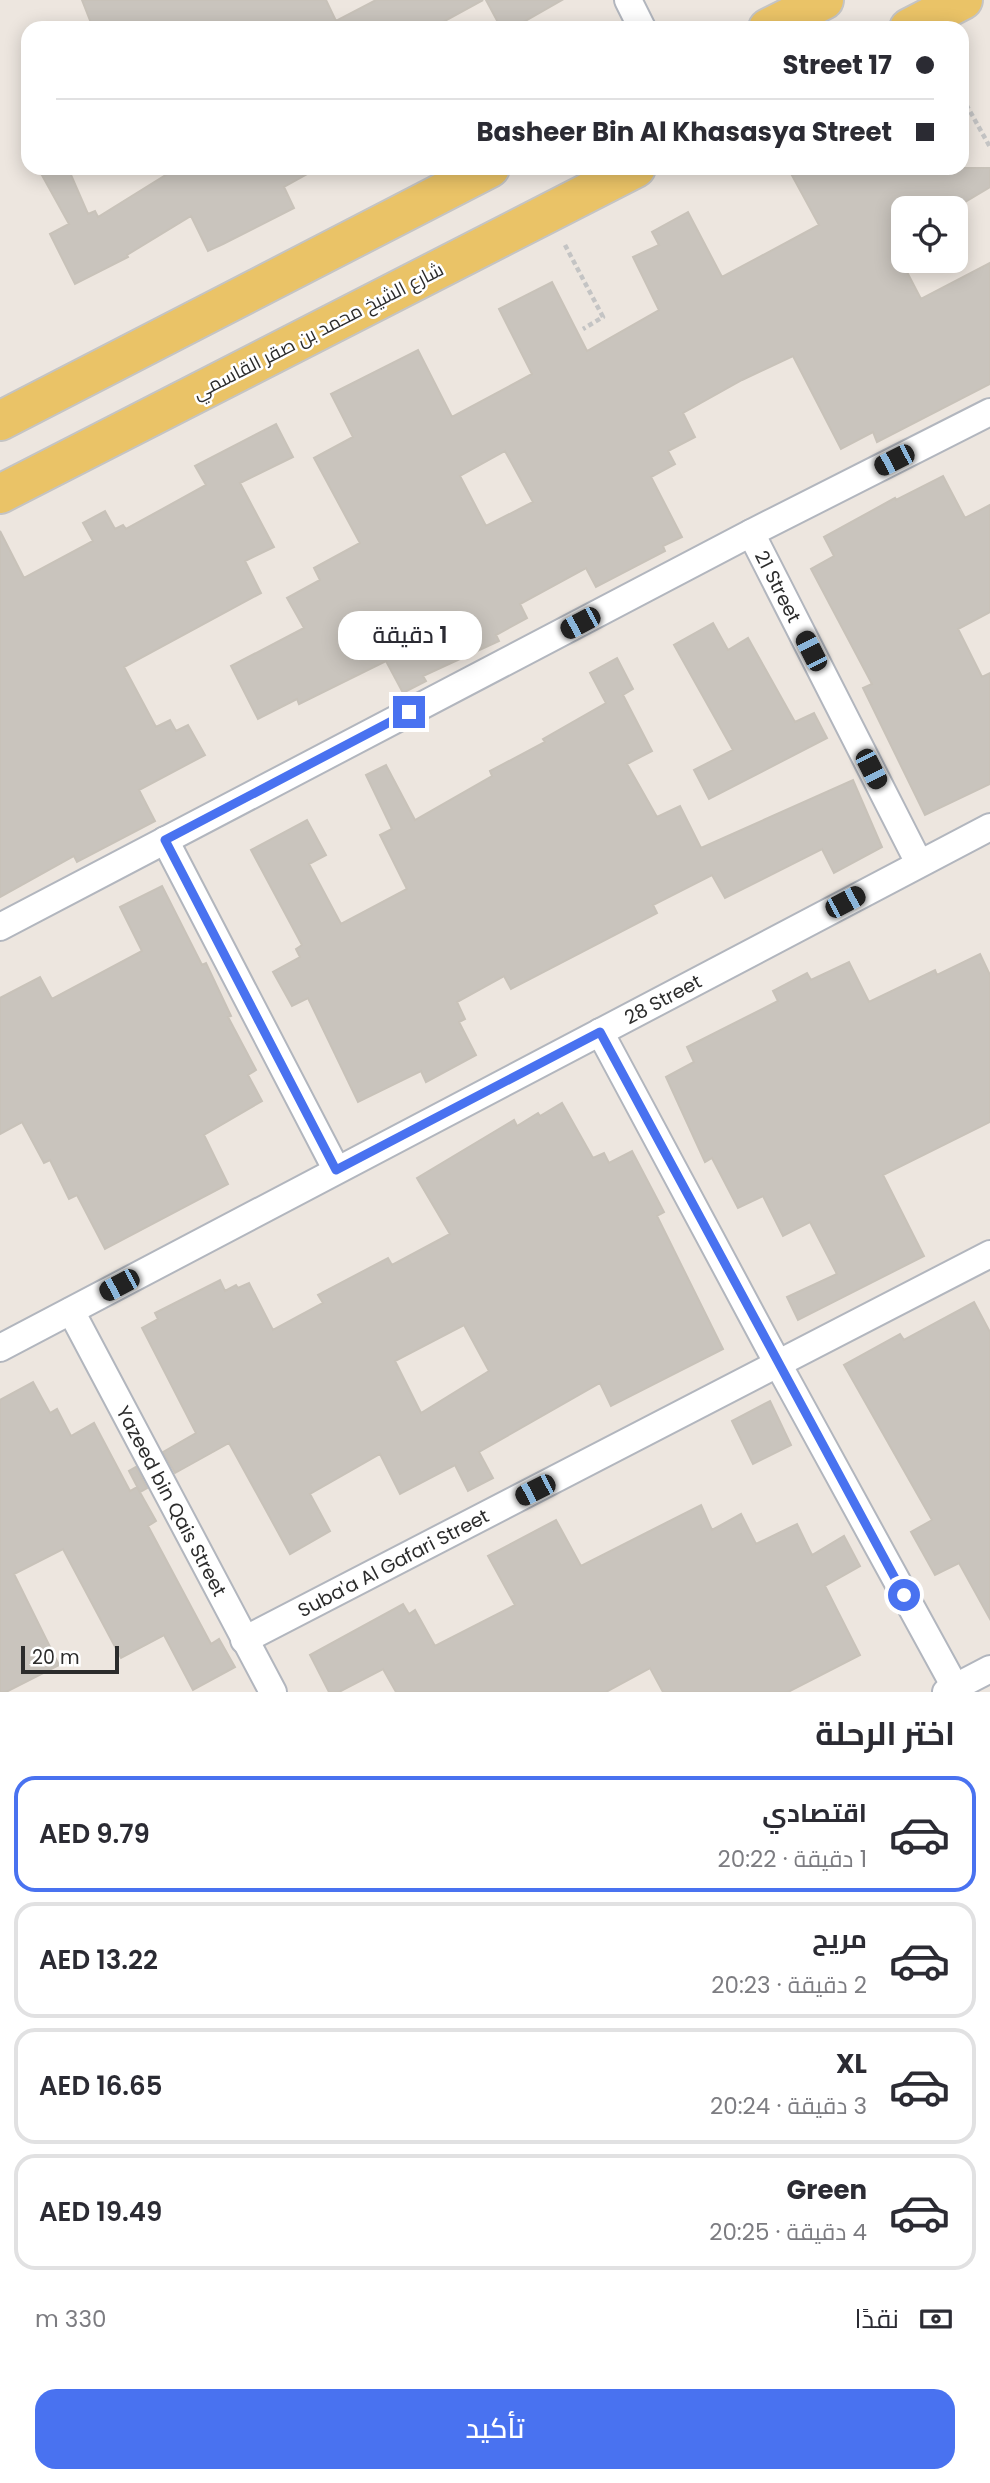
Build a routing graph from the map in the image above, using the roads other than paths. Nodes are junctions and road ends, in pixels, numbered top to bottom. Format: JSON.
{"nodes":[{"id":1,"x":628,"y":0,"type":"edge"},
{"id":2,"x":824,"y":0,"type":"edge"},
{"id":3,"x":963,"y":0,"type":"edge"},
{"id":4,"x":638,"y":21,"type":"edge"},
{"id":5,"x":782,"y":21,"type":"edge"},
{"id":6,"x":922,"y":21,"type":"edge"},
{"id":7,"x":476,"y":175,"type":"edge"},
{"id":8,"x":622,"y":175,"type":"edge"},
{"id":9,"x":990,"y":412,"type":"edge"},
{"id":10,"x":0,"y":421,"type":"edge"},
{"id":11,"x":0,"y":494,"type":"edge"},
{"id":12,"x":751,"y":533,"type":"junction"},
{"id":13,"x":990,"y":827,"type":"edge"},
{"id":14,"x":165,"y":840,"type":"junction"},
{"id":15,"x":919,"y":863,"type":"junction"},
{"id":16,"x":0,"y":927,"type":"edge"},
{"id":17,"x":600,"y":1032,"type":"junction"},
{"id":18,"x":336,"y":1170,"type":"junction"},
{"id":19,"x":990,"y":1254,"type":"edge"},
{"id":20,"x":71,"y":1311,"type":"junction"},
{"id":21,"x":0,"y":1348,"type":"edge"},
{"id":22,"x":778,"y":1364,"type":"junction"},
{"id":23,"x":244,"y":1640,"type":"junction"},
{"id":24,"x":990,"y":1669,"type":"edge"},
{"id":25,"x":950,"y":1690,"type":"edge"},
{"id":26,"x":273,"y":1692,"type":"edge"}],
"edges":[{"from":1,"to":4,"type":"street"},
{"from":2,"to":5,"type":"main road"},
{"from":3,"to":6,"type":"main road"},
{"from":7,"to":10,"type":"main road"},
{"from":8,"to":11,"type":"main road","name":"شارع الشيخ محمد بن صقر القاسمي"},
{"from":9,"to":12,"type":"street"},
{"from":12,"to":14,"type":"street"},
{"from":12,"to":15,"type":"street","name":"21 Street"},
{"from":13,"to":15,"type":"street","name":"28 Street"},
{"from":14,"to":16,"type":"street"},
{"from":14,"to":18,"type":"street"},
{"from":15,"to":17,"type":"street","name":"28 Street"},
{"from":17,"to":18,"type":"street","name":"28 Street"},
{"from":17,"to":22,"type":"street"},
{"from":18,"to":20,"type":"street","name":"28 Street"},
{"from":19,"to":22,"type":"street","name":"Suba'a Al Gafari Street"},
{"from":20,"to":21,"type":"street","name":"28 Street"},
{"from":20,"to":23,"type":"street","name":"Yazeed bin Qais Street"},
{"from":22,"to":23,"type":"street","name":"Suba'a Al Gafari Street"},
{"from":22,"to":25,"type":"street"},
{"from":23,"to":26,"type":"street","name":"Yazeed bin Qais Street"},
{"from":24,"to":25,"type":"street"}]}
